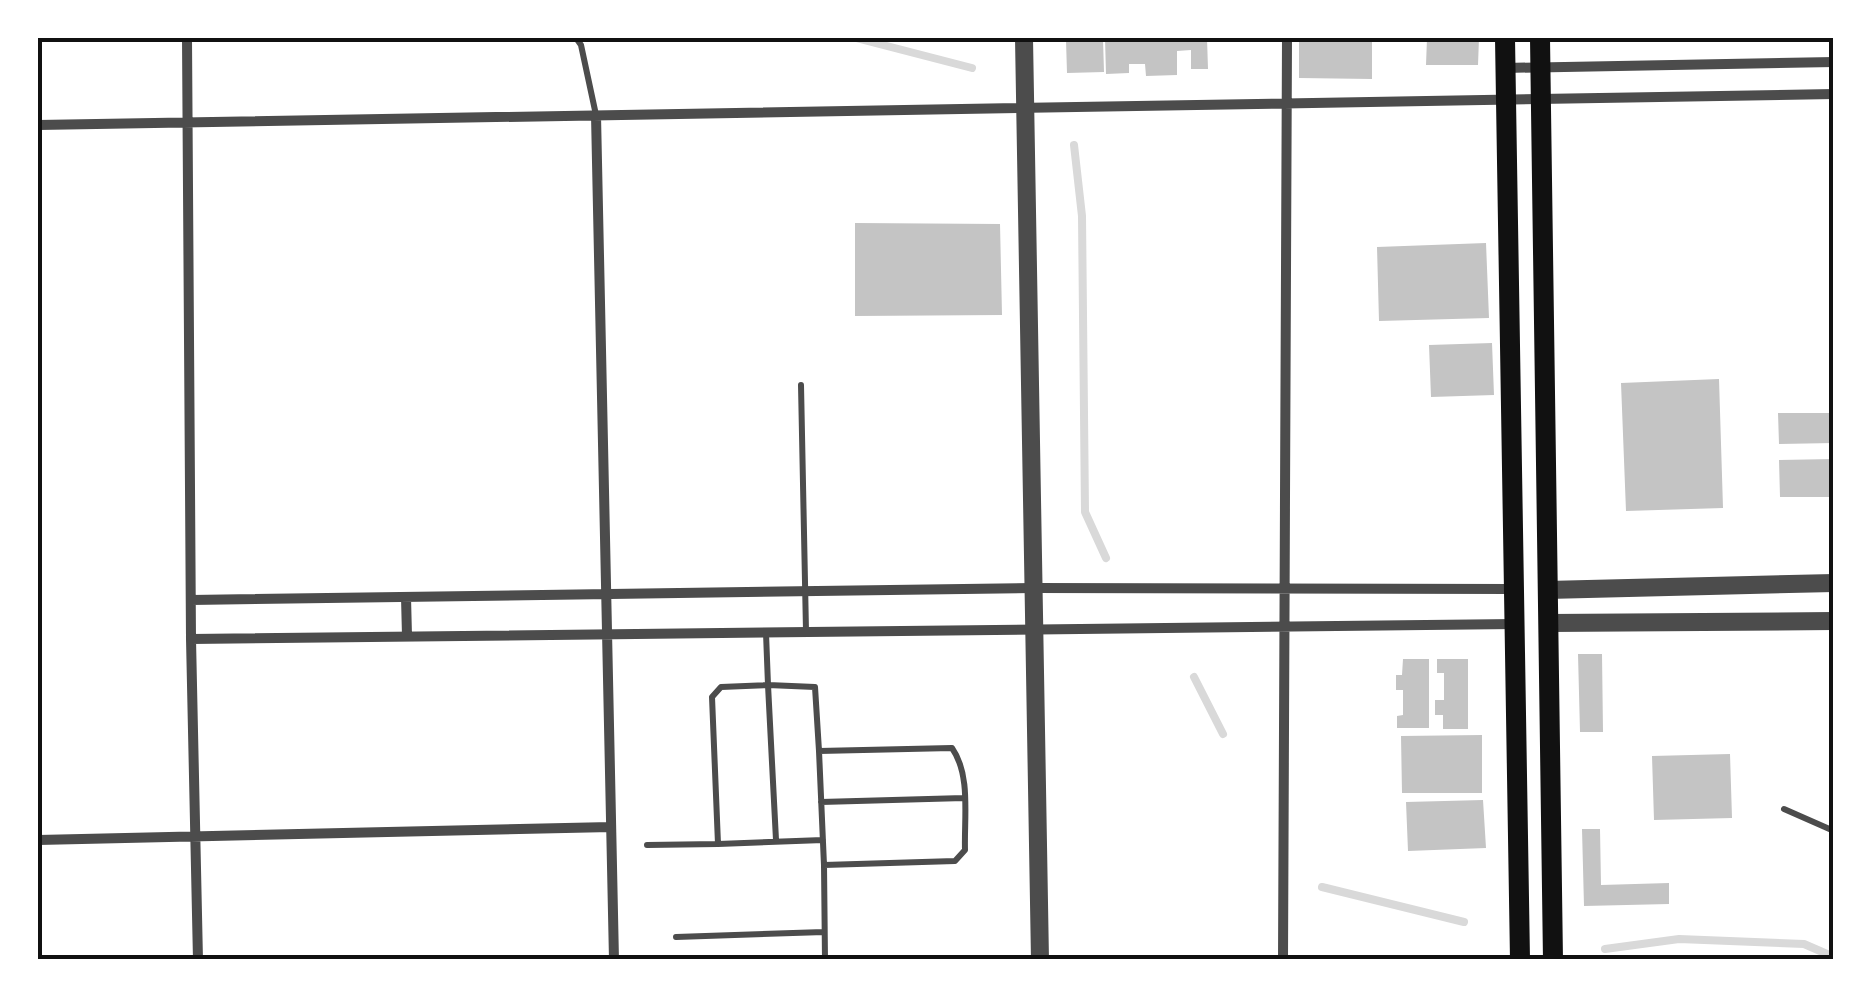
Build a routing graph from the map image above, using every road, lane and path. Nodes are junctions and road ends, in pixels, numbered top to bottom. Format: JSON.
{"nodes":[{"id":1,"x":188,"y":38,"type":"edge"},
{"id":2,"x":576,"y":38,"type":"edge"},
{"id":3,"x":1024,"y":38,"type":"edge"},
{"id":4,"x":1287,"y":38,"type":"edge"},
{"id":5,"x":1505,"y":38,"type":"edge"},
{"id":6,"x":1540,"y":38,"type":"edge"},
{"id":7,"x":1834,"y":62,"type":"edge"},
{"id":8,"x":1540,"y":66,"type":"junction"},
{"id":9,"x":1505,"y":68,"type":"junction"},
{"id":10,"x":1834,"y":94,"type":"edge"},
{"id":11,"x":1540,"y":97,"type":"junction"},
{"id":12,"x":1506,"y":98,"type":"junction"},
{"id":13,"x":1287,"y":102,"type":"junction"},
{"id":14,"x":1025,"y":107,"type":"junction"},
{"id":15,"x":596,"y":115,"type":"junction"},
{"id":16,"x":189,"y":124,"type":"junction"},
{"id":17,"x":38,"y":126,"type":"edge"},
{"id":18,"x":802,"y":385,"type":"dead end"},
{"id":19,"x":1834,"y":583,"type":"edge"},
{"id":20,"x":1733,"y":586,"type":"junction"},
{"id":21,"x":1034,"y":588,"type":"junction"},
{"id":22,"x":1286,"y":588,"type":"junction"},
{"id":23,"x":805,"y":590,"type":"junction"},
{"id":24,"x":1514,"y":590,"type":"junction"},
{"id":25,"x":1547,"y":590,"type":"junction"},
{"id":26,"x":606,"y":594,"type":"junction"},
{"id":27,"x":406,"y":597,"type":"junction"},
{"id":28,"x":191,"y":600,"type":"junction"},
{"id":29,"x":1834,"y":621,"type":"edge"},
{"id":30,"x":1734,"y":622,"type":"junction"},
{"id":31,"x":1515,"y":624,"type":"junction"},
{"id":32,"x":1548,"y":624,"type":"junction"},
{"id":33,"x":1286,"y":626,"type":"junction"},
{"id":34,"x":1034,"y":628,"type":"junction"},
{"id":35,"x":806,"y":631,"type":"junction"},
{"id":36,"x":766,"y":632,"type":"junction"},
{"id":37,"x":607,"y":634,"type":"junction"},
{"id":38,"x":407,"y":636,"type":"junction"},
{"id":39,"x":191,"y":639,"type":"junction"},
{"id":40,"x":768,"y":685,"type":"junction"},
{"id":41,"x":819,"y":751,"type":"junction"},
{"id":42,"x":964,"y":798,"type":"junction"},
{"id":43,"x":821,"y":802,"type":"junction"},
{"id":44,"x":1784,"y":809,"type":"dead end"},
{"id":45,"x":611,"y":828,"type":"junction"},
{"id":46,"x":1834,"y":832,"type":"edge"},
{"id":47,"x":194,"y":836,"type":"junction"},
{"id":48,"x":38,"y":840,"type":"edge"},
{"id":49,"x":776,"y":840,"type":"junction"},
{"id":50,"x":823,"y":840,"type":"junction"},
{"id":51,"x":718,"y":844,"type":"junction"},
{"id":52,"x":648,"y":845,"type":"dead end"},
{"id":53,"x":824,"y":865,"type":"junction"},
{"id":54,"x":824,"y":932,"type":"junction"},
{"id":55,"x":676,"y":937,"type":"dead end"},
{"id":56,"x":198,"y":960,"type":"edge"},
{"id":57,"x":614,"y":960,"type":"edge"},
{"id":58,"x":824,"y":960,"type":"edge"},
{"id":59,"x":1040,"y":960,"type":"edge"},
{"id":60,"x":1283,"y":960,"type":"edge"},
{"id":61,"x":1520,"y":960,"type":"edge"},
{"id":62,"x":1553,"y":960,"type":"edge"}],
"edges":[{"from":1,"to":16,"type":"street"},
{"from":2,"to":15,"type":"lane"},
{"from":3,"to":14,"type":"street"},
{"from":4,"to":13,"type":"street"},
{"from":5,"to":9,"type":"main road"},
{"from":6,"to":8,"type":"main road"},
{"from":7,"to":8,"type":"street"},
{"from":8,"to":9,"type":"street"},
{"from":8,"to":11,"type":"main road"},
{"from":9,"to":12,"type":"main road"},
{"from":10,"to":11,"type":"street"},
{"from":11,"to":12,"type":"street"},
{"from":11,"to":25,"type":"main road"},
{"from":12,"to":13,"type":"street"},
{"from":12,"to":24,"type":"main road"},
{"from":13,"to":14,"type":"street"},
{"from":13,"to":22,"type":"street"},
{"from":14,"to":15,"type":"street"},
{"from":14,"to":21,"type":"street"},
{"from":15,"to":16,"type":"street"},
{"from":15,"to":26,"type":"street"},
{"from":16,"to":17,"type":"street"},
{"from":16,"to":28,"type":"street"},
{"from":18,"to":23,"type":"lane"},
{"from":19,"to":20,"type":"street"},
{"from":20,"to":25,"type":"street"},
{"from":20,"to":30,"type":"street"},
{"from":21,"to":22,"type":"street"},
{"from":21,"to":23,"type":"street"},
{"from":21,"to":34,"type":"street"},
{"from":22,"to":24,"type":"street"},
{"from":22,"to":33,"type":"street"},
{"from":23,"to":26,"type":"street"},
{"from":23,"to":35,"type":"lane"},
{"from":24,"to":31,"type":"main road"},
{"from":25,"to":32,"type":"main road"},
{"from":26,"to":27,"type":"street"},
{"from":26,"to":37,"type":"street"},
{"from":27,"to":28,"type":"street"},
{"from":27,"to":38,"type":"street"},
{"from":28,"to":39,"type":"street"},
{"from":29,"to":30,"type":"street"},
{"from":30,"to":32,"type":"street"},
{"from":31,"to":33,"type":"street"},
{"from":31,"to":61,"type":"main road"},
{"from":32,"to":62,"type":"main road"},
{"from":33,"to":34,"type":"street"},
{"from":33,"to":60,"type":"street"},
{"from":34,"to":35,"type":"street"},
{"from":34,"to":59,"type":"street"},
{"from":35,"to":36,"type":"street"},
{"from":36,"to":37,"type":"street"},
{"from":36,"to":40,"type":"lane"},
{"from":37,"to":38,"type":"street"},
{"from":37,"to":45,"type":"street"},
{"from":38,"to":39,"type":"street"},
{"from":39,"to":47,"type":"street"},
{"from":40,"to":41,"type":"lane"},
{"from":40,"to":49,"type":"lane"},
{"from":40,"to":51,"type":"lane"},
{"from":41,"to":42,"type":"lane"},
{"from":41,"to":43,"type":"lane"},
{"from":42,"to":43,"type":"lane"},
{"from":42,"to":53,"type":"lane"},
{"from":43,"to":50,"type":"lane"},
{"from":44,"to":46,"type":"lane"},
{"from":45,"to":47,"type":"street"},
{"from":45,"to":57,"type":"street"},
{"from":47,"to":48,"type":"street"},
{"from":47,"to":56,"type":"street"},
{"from":49,"to":50,"type":"lane"},
{"from":49,"to":51,"type":"lane"},
{"from":50,"to":53,"type":"lane"},
{"from":51,"to":52,"type":"lane"},
{"from":53,"to":54,"type":"lane"},
{"from":54,"to":55,"type":"lane"},
{"from":54,"to":58,"type":"lane"}]}
